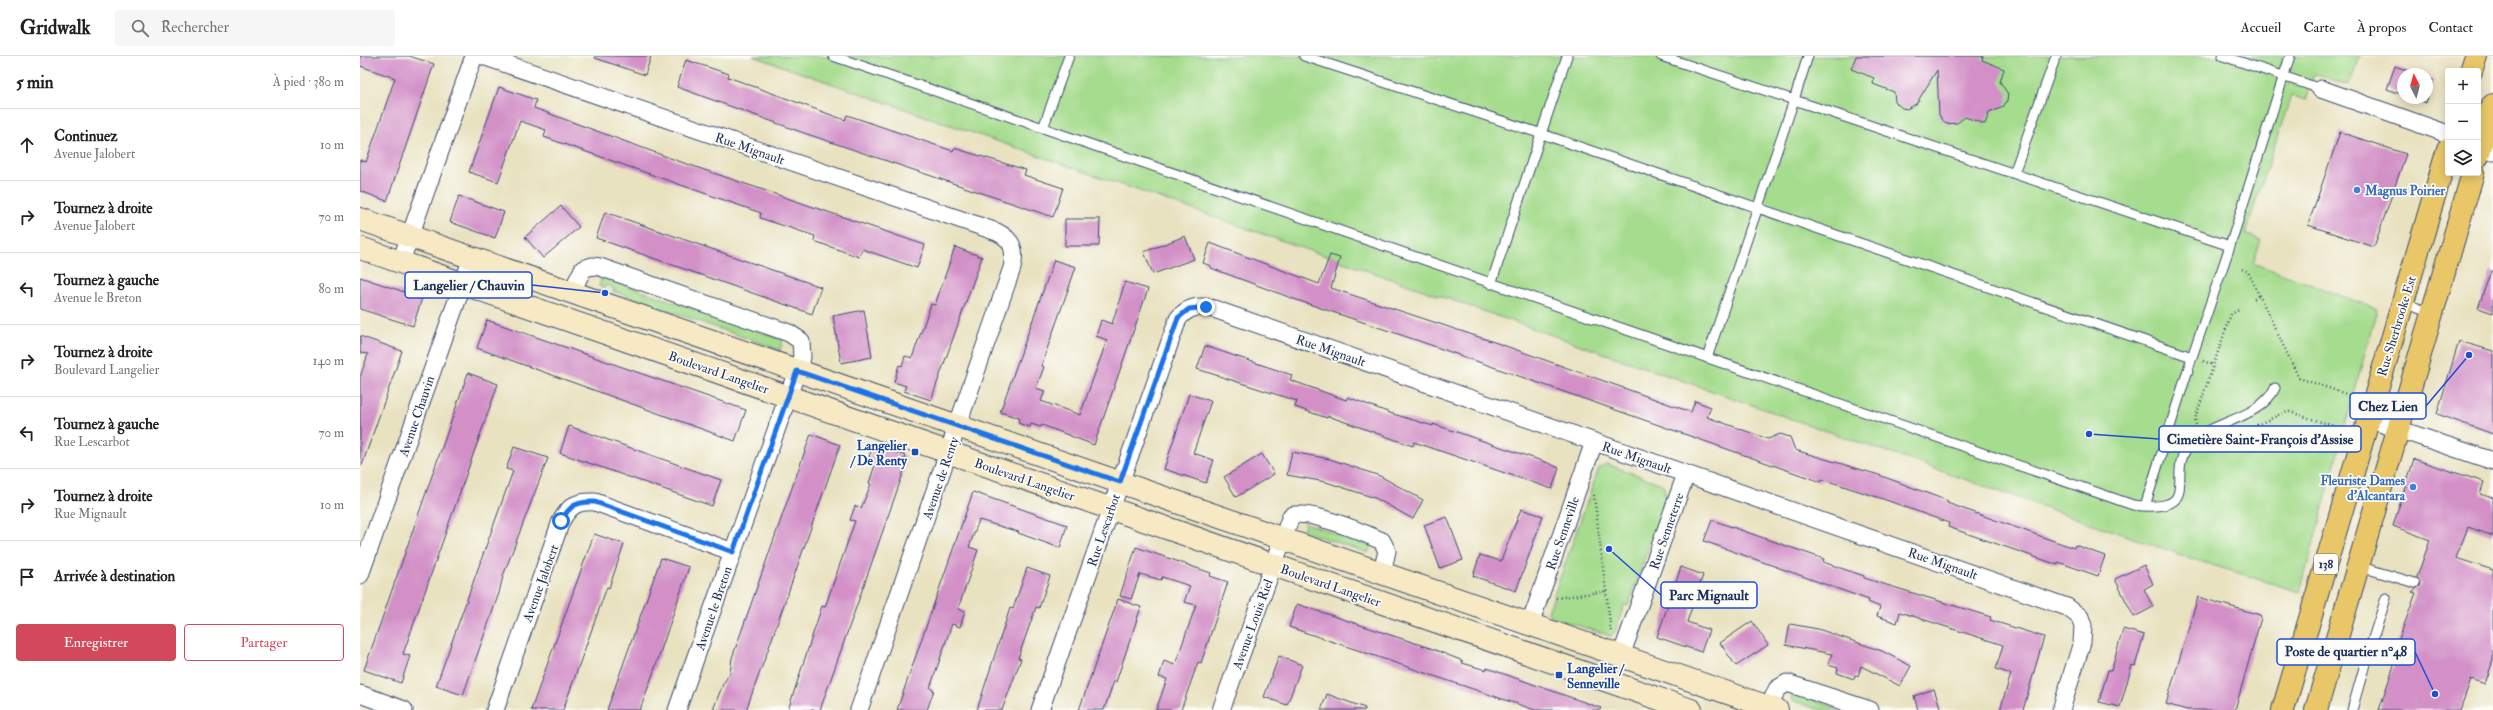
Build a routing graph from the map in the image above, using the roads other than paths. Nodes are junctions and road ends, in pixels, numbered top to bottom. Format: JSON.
{"nodes":[{"id":1,"x":474,"y":56,"type":"edge"},
{"id":2,"x":483,"y":56,"type":"edge"},
{"id":3,"x":832,"y":56,"type":"edge"},
{"id":4,"x":1069,"y":56,"type":"edge"},
{"id":5,"x":1304,"y":56,"type":"edge"},
{"id":6,"x":1567,"y":56,"type":"edge"},
{"id":7,"x":1661,"y":56,"type":"edge"},
{"id":8,"x":1808,"y":56,"type":"edge"},
{"id":9,"x":2056,"y":56,"type":"edge"},
{"id":10,"x":2223,"y":56,"type":"edge"},
{"id":11,"x":2290,"y":56,"type":"edge"},
{"id":12,"x":2476,"y":56,"type":"edge"},
{"id":13,"x":2472,"y":68,"type":"edge"},
{"id":14,"x":2283,"y":77,"type":"junction"},
{"id":15,"x":2321,"y":89,"type":"joint"},
{"id":16,"x":1794,"y":100,"type":"junction"},
{"id":17,"x":2493,"y":105,"type":"edge"},
{"id":18,"x":1043,"y":128,"type":"junction"},
{"id":19,"x":2445,"y":133,"type":"edge"},
{"id":20,"x":1542,"y":134,"type":"junction"},
{"id":21,"x":2482,"y":150,"type":"edge"},
{"id":22,"x":2445,"y":159,"type":"edge"},
{"id":23,"x":2014,"y":173,"type":"junction"},
{"id":24,"x":2472,"y":176,"type":"edge"},
{"id":25,"x":1758,"y":209,"type":"junction"},
{"id":26,"x":360,"y":219,"type":"edge"},
{"id":27,"x":410,"y":237,"type":"junction"},
{"id":28,"x":1013,"y":245,"type":"joint"},
{"id":29,"x":2230,"y":246,"type":"junction"},
{"id":30,"x":360,"y":248,"type":"edge"},
{"id":31,"x":472,"y":258,"type":"junction"},
{"id":32,"x":401,"y":261,"type":"junction"},
{"id":33,"x":463,"y":284,"type":"junction"},
{"id":34,"x":1491,"y":284,"type":"junction"},
{"id":35,"x":570,"y":293,"type":"junction"},
{"id":36,"x":2403,"y":303,"type":"junction"},
{"id":37,"x":1189,"y":309,"type":"joint"},
{"id":38,"x":2432,"y":313,"type":"junction"},
{"id":39,"x":2192,"y":357,"type":"junction"},
{"id":40,"x":1707,"y":358,"type":"junction"},
{"id":41,"x":797,"y":371,"type":"junction"},
{"id":42,"x":2274,"y":388,"type":"dead end"},
{"id":43,"x":788,"y":396,"type":"junction"},
{"id":44,"x":2368,"y":419,"type":"junction"},
{"id":45,"x":958,"y":427,"type":"junction"},
{"id":46,"x":2398,"y":428,"type":"junction"},
{"id":47,"x":1594,"y":442,"type":"junction"},
{"id":48,"x":949,"y":452,"type":"junction"},
{"id":49,"x":2493,"y":461,"type":"edge"},
{"id":50,"x":1686,"y":474,"type":"junction"},
{"id":51,"x":1120,"y":482,"type":"junction"},
{"id":52,"x":2145,"y":506,"type":"junction"},
{"id":53,"x":1110,"y":508,"type":"junction"},
{"id":54,"x":1282,"y":538,"type":"junction"},
{"id":55,"x":733,"y":552,"type":"junction"},
{"id":56,"x":1273,"y":564,"type":"junction"},
{"id":57,"x":2358,"y":566,"type":"junction"},
{"id":58,"x":1382,"y":572,"type":"junction"},
{"id":59,"x":360,"y":575,"type":"edge"},
{"id":60,"x":2415,"y":583,"type":"dead end"},
{"id":61,"x":2386,"y":598,"type":"dead end"},
{"id":62,"x":1530,"y":624,"type":"junction"},
{"id":63,"x":1617,"y":647,"type":"junction"},
{"id":64,"x":2334,"y":648,"type":"junction"},
{"id":65,"x":2367,"y":657,"type":"junction"},
{"id":66,"x":360,"y":694,"type":"edge"},
{"id":67,"x":1773,"y":709,"type":"edge"},
{"id":68,"x":404,"y":710,"type":"edge"},
{"id":69,"x":495,"y":710,"type":"edge"},
{"id":70,"x":677,"y":710,"type":"edge"},
{"id":71,"x":859,"y":710,"type":"edge"},
{"id":72,"x":1040,"y":710,"type":"edge"},
{"id":73,"x":1221,"y":710,"type":"edge"},
{"id":74,"x":1691,"y":710,"type":"edge"},
{"id":75,"x":1870,"y":710,"type":"edge"},
{"id":76,"x":2061,"y":710,"type":"edge"},
{"id":77,"x":2283,"y":710,"type":"edge"},
{"id":78,"x":2316,"y":710,"type":"edge"},
{"id":79,"x":2352,"y":710,"type":"edge"}],
"edges":[{"from":1,"to":27,"type":"street"},
{"from":2,"to":28,"type":"street","name":"Rue Mignault"},
{"from":3,"to":18,"type":"lane"},
{"from":4,"to":18,"type":"lane"},
{"from":5,"to":20,"type":"lane"},
{"from":6,"to":20,"type":"lane"},
{"from":7,"to":16,"type":"lane"},
{"from":8,"to":16,"type":"lane"},
{"from":9,"to":23,"type":"lane"},
{"from":10,"to":14,"type":"lane"},
{"from":11,"to":14,"type":"lane"},
{"from":12,"to":13,"type":"main road"},
{"from":14,"to":15,"type":"lane"},
{"from":14,"to":29,"type":"lane"},
{"from":15,"to":19,"type":"street"},
{"from":16,"to":23,"type":"lane"},
{"from":16,"to":25,"type":"lane"},
{"from":17,"to":21,"type":"main road"},
{"from":18,"to":34,"type":"lane"},
{"from":20,"to":25,"type":"lane"},
{"from":20,"to":34,"type":"lane"},
{"from":22,"to":36,"type":"main road","name":"Rue Sherbrooke Est","number":"138"},
{"from":23,"to":29,"type":"lane"},
{"from":24,"to":38,"type":"main road","number":"138"},
{"from":25,"to":39,"type":"lane"},
{"from":25,"to":40,"type":"lane"},
{"from":26,"to":27,"type":"main road","name":"Boulevard Langelier"},
{"from":27,"to":31,"type":"main road","name":"Boulevard Langelier"},
{"from":27,"to":32,"type":"street"},
{"from":28,"to":45,"type":"street","name":"Avenue de Renty"},
{"from":29,"to":39,"type":"lane"},
{"from":30,"to":32,"type":"main road","name":"Boulevard Langelier"},
{"from":31,"to":33,"type":"street","name":"Avenue Chauvin"},
{"from":31,"to":35,"type":"main road","name":"Boulevard Langelier"},
{"from":32,"to":33,"type":"main road","name":"Boulevard Langelier"},
{"from":33,"to":43,"type":"main road","name":"Boulevard Langelier"},
{"from":33,"to":59,"type":"street","name":"Avenue Chauvin"},
{"from":34,"to":40,"type":"lane"},
{"from":35,"to":41,"type":"main road","name":"Boulevard Langelier"},
{"from":35,"to":41,"type":"street"},
{"from":36,"to":38,"type":"lane"},
{"from":36,"to":44,"type":"main road","name":"Rue Sherbrooke Est","number":"138"},
{"from":37,"to":47,"type":"street","name":"Rue Mignault"},
{"from":37,"to":51,"type":"street","name":"Rue Lescarbot"},
{"from":38,"to":46,"type":"main road","number":"138"},
{"from":39,"to":52,"type":"lane"},
{"from":40,"to":52,"type":"lane"},
{"from":41,"to":43,"type":"street","name":"Avenue le Breton"},
{"from":41,"to":45,"type":"main road","name":"Boulevard Langelier"},
{"from":42,"to":52,"type":"lane"},
{"from":43,"to":48,"type":"main road","name":"Boulevard Langelier"},
{"from":43,"to":55,"type":"street","name":"Avenue le Breton"},
{"from":44,"to":46,"type":"street"},
{"from":44,"to":77,"type":"main road","name":"Rue Sherbrooke Est","number":"138"},
{"from":45,"to":48,"type":"street","name":"Avenue de Renty"},
{"from":45,"to":51,"type":"main road","name":"Boulevard Langelier"},
{"from":46,"to":49,"type":"street"},
{"from":46,"to":57,"type":"main road","number":"138"},
{"from":47,"to":50,"type":"street","name":"Rue Mignault"},
{"from":47,"to":62,"type":"street","name":"Rue Senneville"},
{"from":48,"to":53,"type":"main road","name":"Boulevard Langelier"},
{"from":48,"to":71,"type":"street","name":"Avenue de Renty"},
{"from":50,"to":63,"type":"street","name":"Rue Senneterre"},
{"from":50,"to":76,"type":"street","name":"Rue Mignault"},
{"from":51,"to":53,"type":"street","name":"Rue Lescarbot"},
{"from":51,"to":54,"type":"main road","name":"Boulevard Langelier"},
{"from":53,"to":56,"type":"main road","name":"Boulevard Langelier"},
{"from":53,"to":72,"type":"street","name":"Rue Lescarbot"},
{"from":54,"to":56,"type":"street","name":"Avenue Louis Riel"},
{"from":54,"to":58,"type":"main road","name":"Boulevard Langelier"},
{"from":54,"to":58,"type":"street","name":"Avenue Louis Riel"},
{"from":55,"to":69,"type":"street","name":"Avenue Jalobert"},
{"from":55,"to":70,"type":"street","name":"Avenue le Breton"},
{"from":56,"to":73,"type":"street","name":"Avenue Louis Riel"},
{"from":56,"to":74,"type":"main road","name":"Boulevard Langelier"},
{"from":57,"to":60,"type":"lane"},
{"from":57,"to":64,"type":"main road","number":"138"},
{"from":58,"to":62,"type":"main road","name":"Boulevard Langelier"},
{"from":61,"to":65,"type":"lane"},
{"from":62,"to":63,"type":"main road","name":"Boulevard Langelier"},
{"from":63,"to":67,"type":"main road","name":"Boulevard Langelier"},
{"from":64,"to":65,"type":"lane"},
{"from":64,"to":78,"type":"main road","number":"138"},
{"from":65,"to":79,"type":"lane"},
{"from":66,"to":68,"type":"street"},
{"from":67,"to":75,"type":"street"}]}
